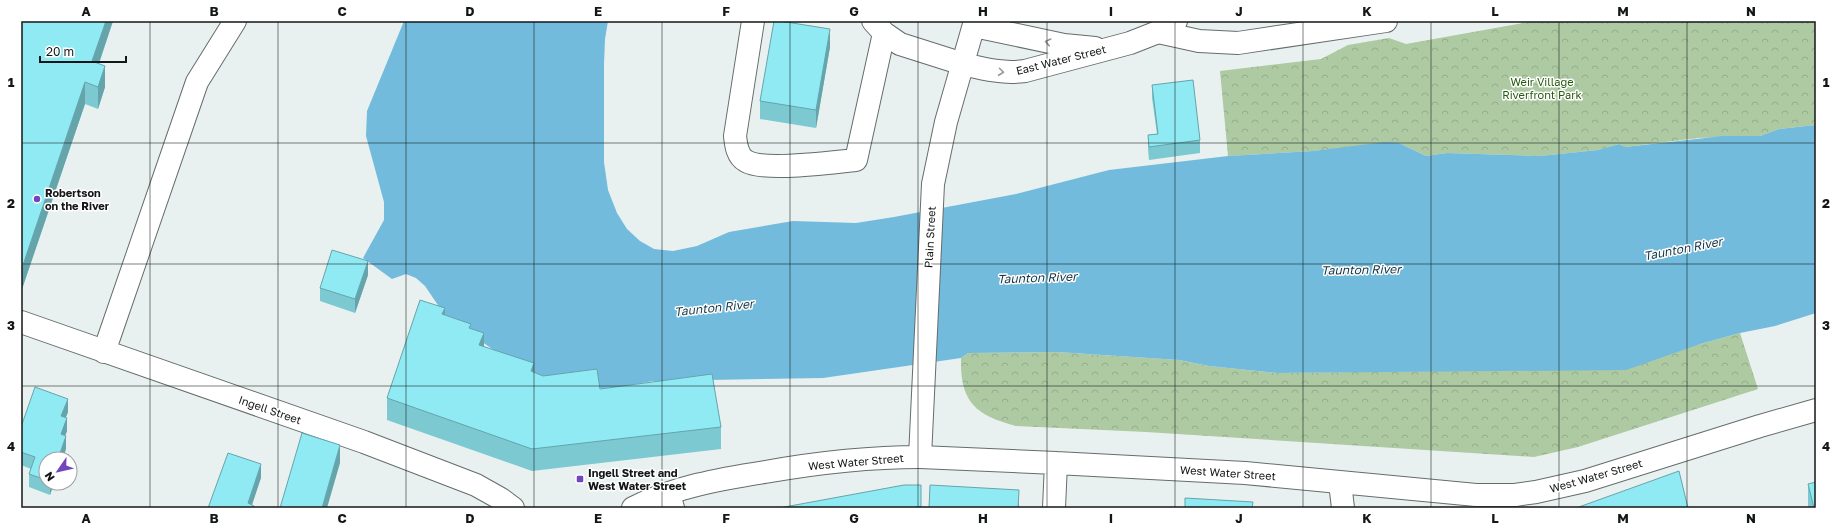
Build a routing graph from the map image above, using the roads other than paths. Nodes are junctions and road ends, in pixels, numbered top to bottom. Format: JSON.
{"nodes":[{"id":1,"x":235,"y":21,"type":"edge"},
{"id":2,"x":753,"y":21,"type":"edge"},
{"id":3,"x":1386,"y":21,"type":"edge"},
{"id":4,"x":975,"y":23,"type":"edge"},
{"id":5,"x":1167,"y":26,"type":"edge"},
{"id":6,"x":878,"y":27,"type":"edge"},
{"id":7,"x":1114,"y":47,"type":"junction"},
{"id":8,"x":963,"y":64,"type":"junction"},
{"id":9,"x":21,"y":322,"type":"edge"},
{"id":10,"x":104,"y":352,"type":"junction"},
{"id":11,"x":1816,"y":410,"type":"edge"},
{"id":12,"x":920,"y":457,"type":"junction"},
{"id":13,"x":1056,"y":463,"type":"junction"},
{"id":14,"x":1340,"y":483,"type":"junction"},
{"id":15,"x":671,"y":501,"type":"edge"},
{"id":16,"x":513,"y":508,"type":"edge"},
{"id":17,"x":633,"y":508,"type":"edge"},
{"id":18,"x":1054,"y":508,"type":"edge"},
{"id":19,"x":1343,"y":508,"type":"edge"}],
"edges":[{"from":1,"to":10,"type":"street"},
{"from":2,"to":6,"type":"street"},
{"from":3,"to":5,"type":"street"},
{"from":7,"to":4,"type":"street","name":"East Water Street","one_way":true},
{"from":4,"to":8,"type":"street","name":"Plain Street"},
{"from":5,"to":7,"type":"street"},
{"from":6,"to":8,"type":"street","name":"East Water Street"},
{"from":8,"to":7,"type":"street","name":"East Water Street","one_way":true},
{"from":8,"to":12,"type":"street","name":"Plain Street"},
{"from":9,"to":10,"type":"street","name":"Ingell Street"},
{"from":10,"to":16,"type":"street","name":"Ingell Street"},
{"from":11,"to":14,"type":"street","name":"West Water Street"},
{"from":12,"to":13,"type":"street","name":"West Water Street"},
{"from":12,"to":15,"type":"street","name":"West Water Street"},
{"from":13,"to":14,"type":"street","name":"West Water Street"},
{"from":13,"to":18,"type":"street"},
{"from":14,"to":19,"type":"street"},
{"from":15,"to":17,"type":"street","name":"West Water Street"}]}
